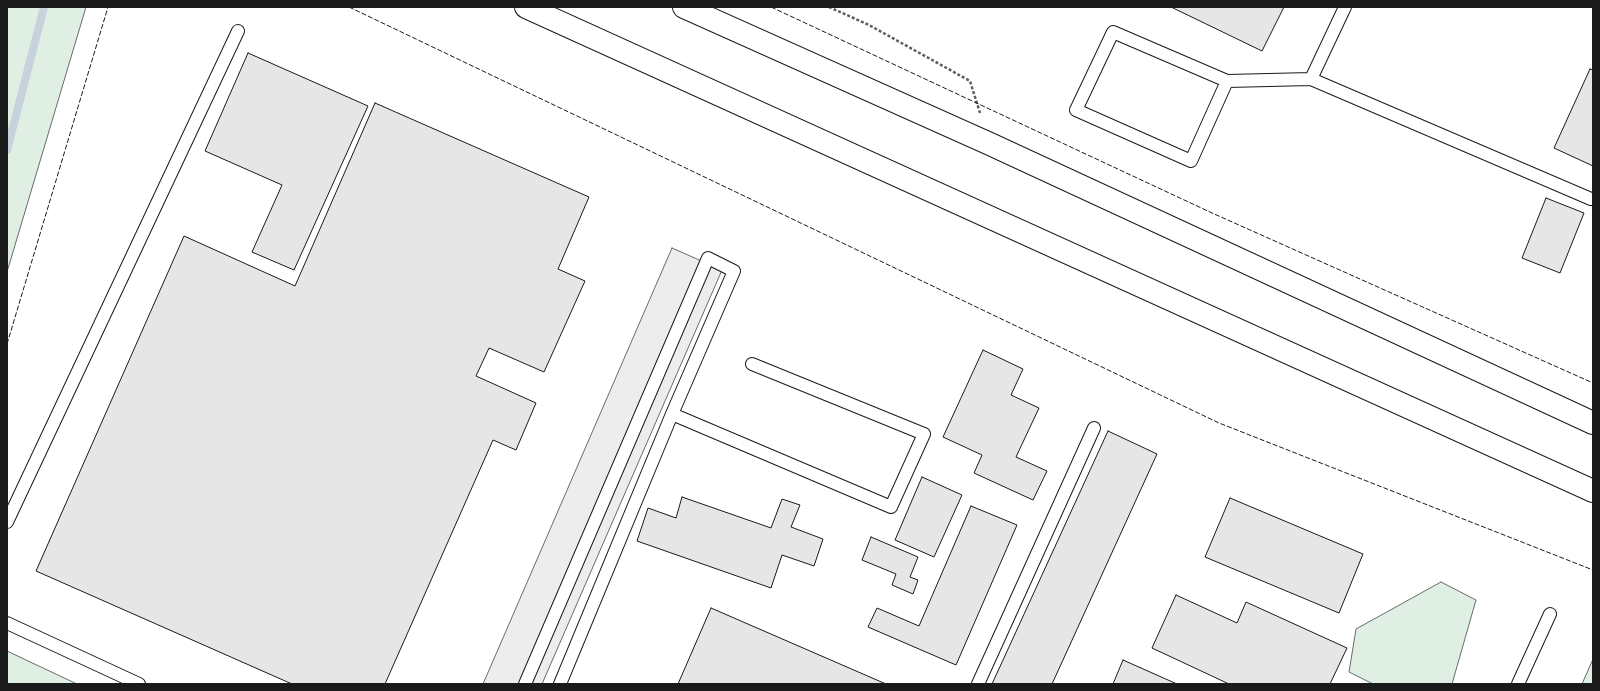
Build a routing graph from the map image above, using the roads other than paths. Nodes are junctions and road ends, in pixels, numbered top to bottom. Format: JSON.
{"nodes":[{"id":1,"x":526,"y":7,"type":"edge"},
{"id":2,"x":684,"y":7,"type":"edge"},
{"id":3,"x":1345,"y":7,"type":"edge"},
{"id":4,"x":238,"y":31,"type":"dead end"},
{"id":5,"x":1311,"y":79,"type":"junction"},
{"id":6,"x":1227,"y":81,"type":"junction"},
{"id":7,"x":1591,"y":200,"type":"dead end"},
{"id":8,"x":752,"y":364,"type":"dead end"},
{"id":9,"x":672,"y":414,"type":"junction"},
{"id":10,"x":1593,"y":423,"type":"edge"},
{"id":11,"x":1094,"y":428,"type":"dead end"},
{"id":12,"x":1593,"y":491,"type":"edge"},
{"id":13,"x":7,"y":522,"type":"edge"},
{"id":14,"x":1550,"y":614,"type":"dead end"},
{"id":15,"x":7,"y":623,"type":"edge"},
{"id":16,"x":140,"y":684,"type":"edge"},
{"id":17,"x":524,"y":684,"type":"edge"},
{"id":18,"x":560,"y":684,"type":"edge"},
{"id":19,"x":978,"y":684,"type":"edge"},
{"id":20,"x":1518,"y":684,"type":"edge"}],
"edges":[{"from":1,"to":12,"type":"highway"},
{"from":2,"to":10,"type":"highway"},
{"from":3,"to":5,"type":"lane"},
{"from":4,"to":13,"type":"lane"},
{"from":5,"to":6,"type":"lane"},
{"from":5,"to":7,"type":"lane"},
{"from":6,"to":6,"type":"lane"},
{"from":8,"to":9,"type":"lane"},
{"from":9,"to":17,"type":"lane"},
{"from":9,"to":18,"type":"lane"},
{"from":11,"to":19,"type":"lane"},
{"from":14,"to":20,"type":"lane"},
{"from":15,"to":16,"type":"lane"}]}
